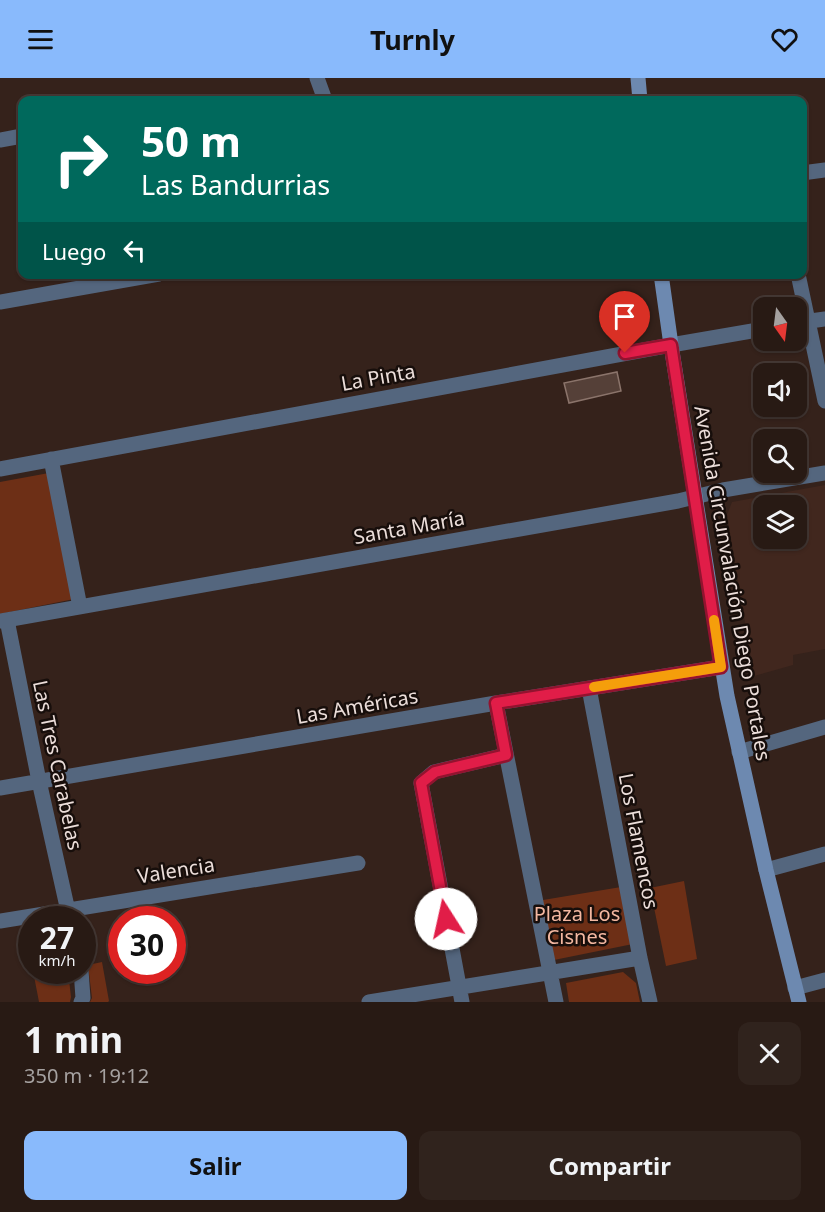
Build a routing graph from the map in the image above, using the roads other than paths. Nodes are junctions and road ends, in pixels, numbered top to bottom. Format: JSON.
{"nodes":[{"id":1,"x":317,"y":78,"type":"edge"},
{"id":2,"x":638,"y":78,"type":"edge"},
{"id":3,"x":324,"y":96,"type":"edge"},
{"id":4,"x":640,"y":96,"type":"edge"},
{"id":5,"x":18,"y":137,"type":"edge"},
{"id":6,"x":0,"y":140,"type":"edge"},
{"id":7,"x":825,"y":170,"type":"edge"},
{"id":8,"x":807,"y":172,"type":"edge"},
{"id":9,"x":131,"y":279,"type":"edge"},
{"id":10,"x":662,"y":279,"type":"edge"},
{"id":11,"x":798,"y":279,"type":"edge"},
{"id":12,"x":800,"y":297,"type":"edge"},
{"id":13,"x":0,"y":302,"type":"edge"},
{"id":14,"x":825,"y":319,"type":"edge"},
{"id":15,"x":807,"y":321,"type":"edge"},
{"id":16,"x":753,"y":331,"type":"edge"},
{"id":17,"x":807,"y":339,"type":"edge"},
{"id":18,"x":671,"y":345,"type":"junction"},
{"id":19,"x":825,"y":400,"type":"edge"},
{"id":20,"x":51,"y":459,"type":"junction"},
{"id":21,"x":0,"y":469,"type":"edge"},
{"id":22,"x":825,"y":473,"type":"edge"},
{"id":23,"x":695,"y":497,"type":"junction"},
{"id":24,"x":80,"y":607,"type":"junction"},
{"id":25,"x":3,"y":620,"type":"edge"},
{"id":26,"x":721,"y":667,"type":"junction"},
{"id":27,"x":589,"y":688,"type":"junction"},
{"id":28,"x":496,"y":703,"type":"junction"},
{"id":29,"x":825,"y":727,"type":"edge"},
{"id":30,"x":739,"y":752,"type":"junction"},
{"id":31,"x":506,"y":755,"type":"junction"},
{"id":32,"x":39,"y":781,"type":"junction"},
{"id":33,"x":0,"y":788,"type":"edge"},
{"id":34,"x":825,"y":854,"type":"edge"},
{"id":35,"x":358,"y":863,"type":"dead end"},
{"id":36,"x":766,"y":870,"type":"junction"},
{"id":37,"x":66,"y":906,"type":"edge"},
{"id":38,"x":96,"y":909,"type":"edge"},
{"id":39,"x":18,"y":919,"type":"edge"},
{"id":40,"x":0,"y":921,"type":"edge"},
{"id":41,"x":640,"y":958,"type":"junction"},
{"id":42,"x":549,"y":973,"type":"junction"},
{"id":43,"x":825,"y":980,"type":"edge"},
{"id":44,"x":82,"y":984,"type":"edge"},
{"id":45,"x":460,"y":995,"type":"edge"},
{"id":46,"x":797,"y":995,"type":"edge"},
{"id":47,"x":81,"y":1002,"type":"edge"},
{"id":48,"x":369,"y":1002,"type":"edge"},
{"id":49,"x":556,"y":1002,"type":"edge"},
{"id":50,"x":650,"y":1002,"type":"edge"}],
"edges":[{"from":1,"to":3,"type":"street"},
{"from":2,"to":4,"type":"street"},
{"from":5,"to":6,"type":"street"},
{"from":7,"to":8,"type":"street"},
{"from":9,"to":13,"type":"street"},
{"from":10,"to":18,"type":"street","name":"Avenida Circunvalación Diego Portales"},
{"from":11,"to":12,"type":"street"},
{"from":14,"to":15,"type":"street"},
{"from":16,"to":18,"type":"street","name":"La Pinta"},
{"from":17,"to":19,"type":"street"},
{"from":18,"to":20,"type":"street","name":"La Pinta"},
{"from":18,"to":23,"type":"street","name":"Avenida Circunvalación Diego Portales"},
{"from":20,"to":21,"type":"street","name":"La Pinta"},
{"from":20,"to":24,"type":"street"},
{"from":22,"to":23,"type":"street","name":"Santa María"},
{"from":23,"to":24,"type":"street","name":"Santa María"},
{"from":23,"to":26,"type":"street","name":"Avenida Circunvalación Diego Portales"},
{"from":24,"to":25,"type":"street","name":"Santa María"},
{"from":25,"to":32,"type":"street","name":"Las Tres Carabelas"},
{"from":26,"to":27,"type":"street","name":"Las Américas"},
{"from":26,"to":30,"type":"street","name":"Avenida Circunvalación Diego Portales"},
{"from":27,"to":28,"type":"street","name":"Las Américas"},
{"from":27,"to":41,"type":"street","name":"Los Flamencos"},
{"from":28,"to":31,"type":"street"},
{"from":28,"to":32,"type":"street","name":"Las Américas"},
{"from":29,"to":30,"type":"street"},
{"from":30,"to":36,"type":"street","name":"Avenida Circunvalación Diego Portales"},
{"from":31,"to":42,"type":"street"},
{"from":31,"to":45,"type":"street"},
{"from":32,"to":33,"type":"street","name":"Las Américas"},
{"from":32,"to":37,"type":"street","name":"Las Tres Carabelas"},
{"from":34,"to":36,"type":"street"},
{"from":35,"to":38,"type":"street","name":"Valencia"},
{"from":36,"to":46,"type":"street","name":"Avenida Circunvalación Diego Portales"},
{"from":39,"to":40,"type":"street","name":"Valencia"},
{"from":41,"to":42,"type":"street"},
{"from":41,"to":50,"type":"street","name":"Los Flamencos"},
{"from":42,"to":45,"type":"street"},
{"from":42,"to":49,"type":"street"},
{"from":43,"to":46,"type":"street"},
{"from":44,"to":47,"type":"street"},
{"from":45,"to":48,"type":"street"}]}
